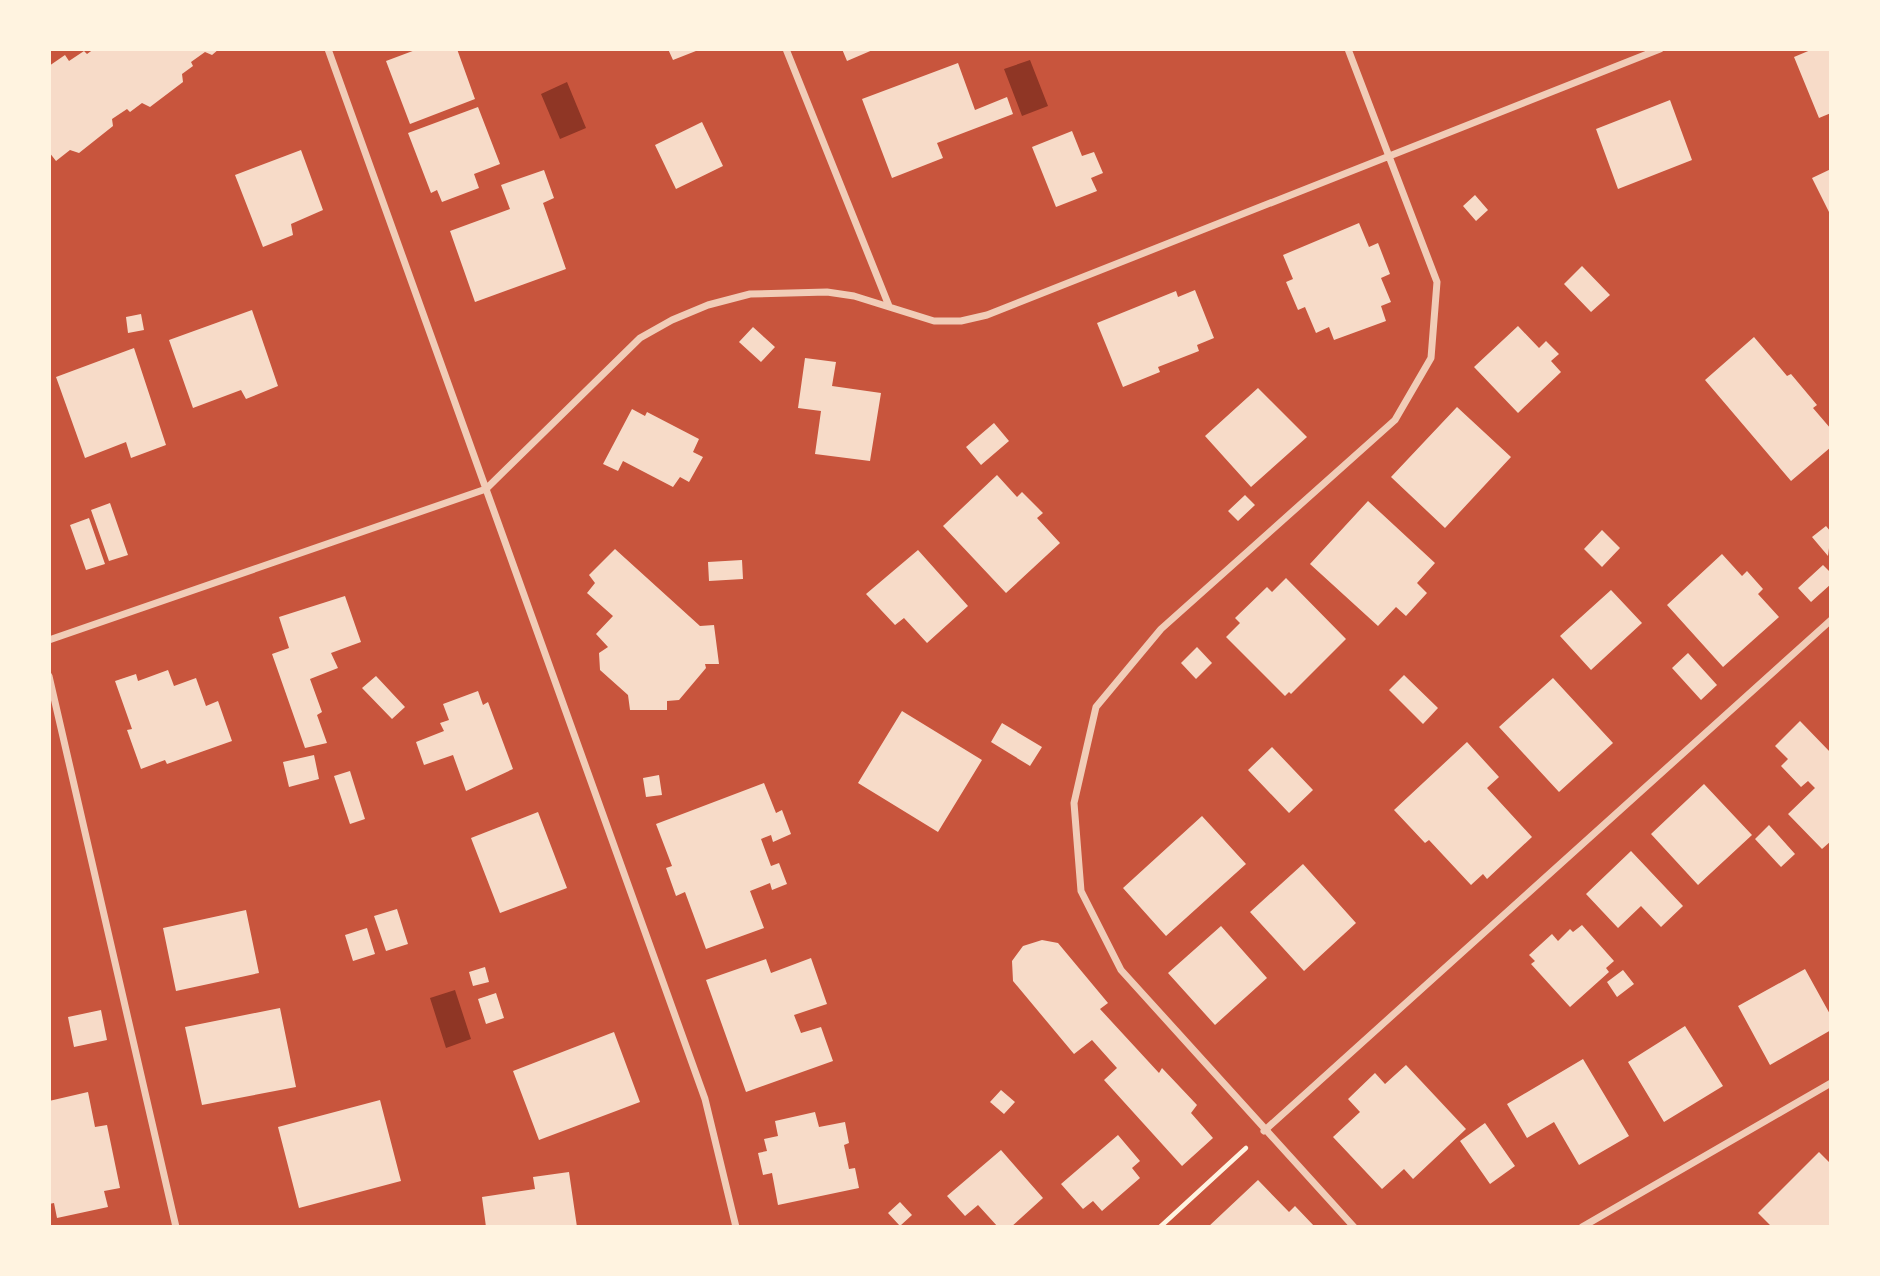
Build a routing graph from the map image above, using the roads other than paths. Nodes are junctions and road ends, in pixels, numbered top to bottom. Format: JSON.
{"nodes":[{"id":1,"x":328,"y":49,"type":"edge"},
{"id":2,"x":786,"y":49,"type":"edge"},
{"id":3,"x":1348,"y":49,"type":"edge"},
{"id":4,"x":1660,"y":49,"type":"edge"},
{"id":5,"x":1391,"y":156,"type":"junction"},
{"id":6,"x":888,"y":306,"type":"junction"},
{"id":7,"x":486,"y":489,"type":"junction"},
{"id":8,"x":1831,"y":620,"type":"edge"},
{"id":9,"x":49,"y":640,"type":"edge"},
{"id":10,"x":49,"y":676,"type":"edge"},
{"id":11,"x":1831,"y":1083,"type":"edge"},
{"id":12,"x":1265,"y":1131,"type":"junction"},
{"id":13,"x":176,"y":1227,"type":"edge"},
{"id":14,"x":736,"y":1227,"type":"edge"},
{"id":15,"x":1354,"y":1227,"type":"edge"},
{"id":16,"x":1582,"y":1227,"type":"edge"}],
"edges":[{"from":1,"to":7,"type":"street"},
{"from":2,"to":6,"type":"street"},
{"from":3,"to":5,"type":"street"},
{"from":4,"to":5,"type":"street"},
{"from":5,"to":6,"type":"street"},
{"from":5,"to":12,"type":"street"},
{"from":6,"to":7,"type":"street"},
{"from":7,"to":9,"type":"street"},
{"from":7,"to":14,"type":"street"},
{"from":8,"to":12,"type":"street"},
{"from":10,"to":13,"type":"street"},
{"from":11,"to":16,"type":"street"},
{"from":12,"to":15,"type":"street"}]}
